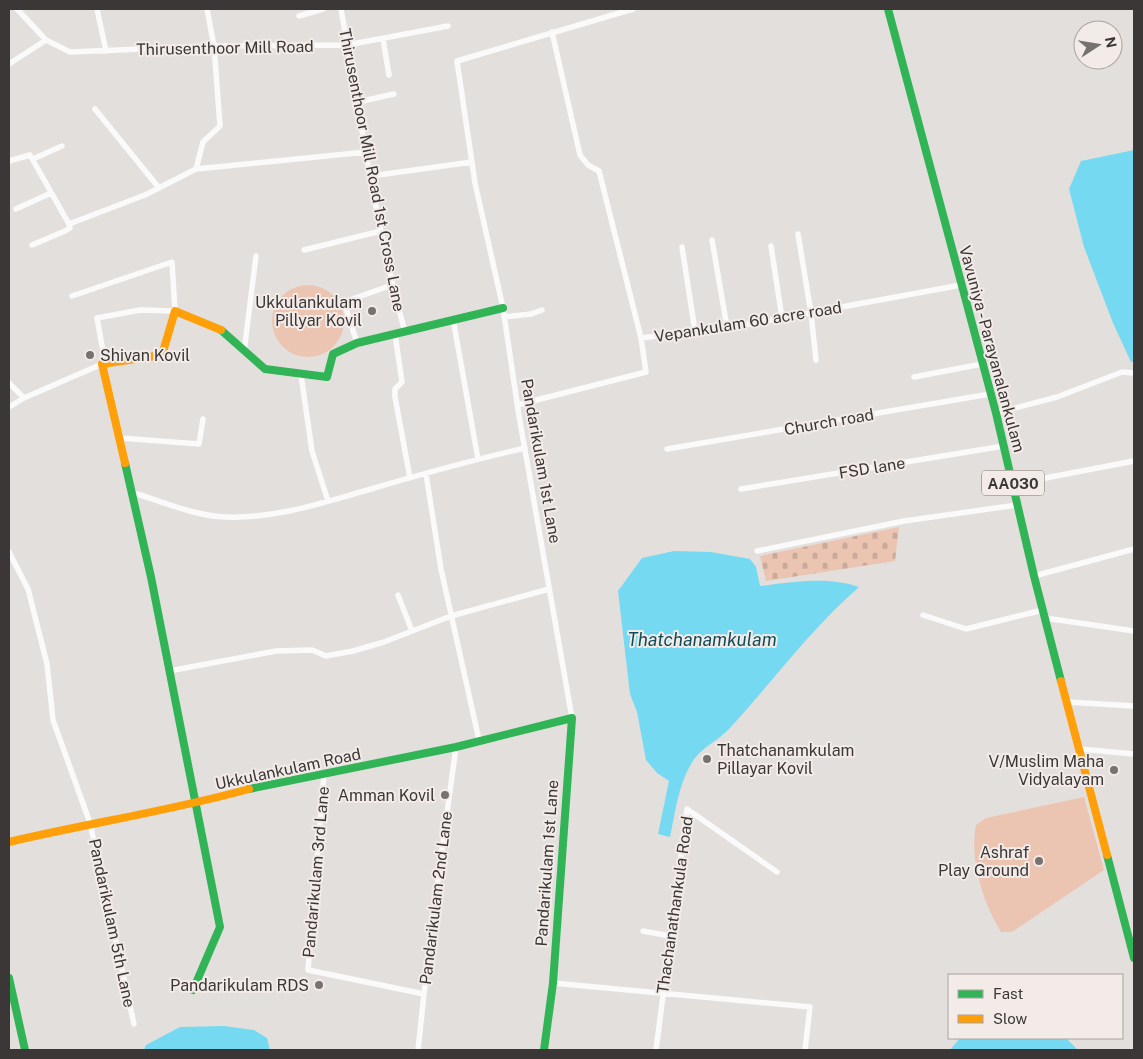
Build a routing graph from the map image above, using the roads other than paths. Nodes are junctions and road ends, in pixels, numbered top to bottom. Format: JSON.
{"nodes":[{"id":1,"x":17,"y":9,"type":"edge"},
{"id":2,"x":97,"y":9,"type":"edge"},
{"id":3,"x":207,"y":9,"type":"edge"},
{"id":4,"x":323,"y":9,"type":"edge"},
{"id":5,"x":341,"y":9,"type":"edge"},
{"id":6,"x":632,"y":9,"type":"edge"},
{"id":7,"x":888,"y":9,"type":"edge"},
{"id":8,"x":299,"y":16,"type":"dead end"},
{"id":9,"x":448,"y":26,"type":"dead end"},
{"id":10,"x":552,"y":32,"type":"junction"},
{"id":11,"x":383,"y":39,"type":"junction"},
{"id":12,"x":46,"y":40,"type":"junction"},
{"id":13,"x":214,"y":46,"type":"junction"},
{"id":14,"x":347,"y":46,"type":"junction"},
{"id":15,"x":106,"y":52,"type":"junction"},
{"id":16,"x":9,"y":64,"type":"edge"},
{"id":17,"x":390,"y":75,"type":"dead end"},
{"id":18,"x":394,"y":94,"type":"dead end"},
{"id":19,"x":358,"y":102,"type":"junction"},
{"id":20,"x":95,"y":108,"type":"dead end"},
{"id":21,"x":62,"y":146,"type":"dead end"},
{"id":22,"x":366,"y":152,"type":"junction"},
{"id":23,"x":33,"y":160,"type":"junction"},
{"id":24,"x":9,"y":161,"type":"edge"},
{"id":25,"x":472,"y":162,"type":"junction"},
{"id":26,"x":196,"y":169,"type":"junction"},
{"id":27,"x":371,"y":176,"type":"junction"},
{"id":28,"x":158,"y":188,"type":"junction"},
{"id":29,"x":52,"y":192,"type":"junction"},
{"id":30,"x":16,"y":209,"type":"dead end"},
{"id":31,"x":69,"y":224,"type":"junction"},
{"id":32,"x":381,"y":231,"type":"junction"},
{"id":33,"x":798,"y":234,"type":"dead end"},
{"id":34,"x":712,"y":240,"type":"dead end"},
{"id":35,"x":32,"y":245,"type":"dead end"},
{"id":36,"x":771,"y":246,"type":"dead end"},
{"id":37,"x":682,"y":247,"type":"dead end"},
{"id":38,"x":304,"y":250,"type":"dead end"},
{"id":39,"x":256,"y":256,"type":"dead end"},
{"id":40,"x":392,"y":285,"type":"junction"},
{"id":41,"x":961,"y":285,"type":"junction"},
{"id":42,"x":72,"y":296,"type":"dead end"},
{"id":43,"x":503,"y":308,"type":"junction"},
{"id":44,"x":542,"y":310,"type":"dead end"},
{"id":45,"x":175,"y":311,"type":"junction"},
{"id":46,"x":812,"y":313,"type":"junction"},
{"id":47,"x":504,"y":317,"type":"junction"},
{"id":48,"x":782,"y":318,"type":"junction"},
{"id":49,"x":453,"y":319,"type":"junction"},
{"id":50,"x":727,"y":327,"type":"junction"},
{"id":51,"x":695,"y":331,"type":"junction"},
{"id":52,"x":405,"y":332,"type":"junction"},
{"id":53,"x":396,"y":334,"type":"junction"},
{"id":54,"x":641,"y":338,"type":"junction"},
{"id":55,"x":357,"y":343,"type":"junction"},
{"id":56,"x":244,"y":352,"type":"junction"},
{"id":57,"x":816,"y":360,"type":"dead end"},
{"id":58,"x":102,"y":364,"type":"junction"},
{"id":59,"x":982,"y":364,"type":"junction"},
{"id":60,"x":1134,"y":373,"type":"edge"},
{"id":61,"x":301,"y":375,"type":"junction"},
{"id":62,"x":914,"y":377,"type":"dead end"},
{"id":63,"x":9,"y":383,"type":"edge"},
{"id":64,"x":990,"y":394,"type":"junction"},
{"id":65,"x":24,"y":398,"type":"junction"},
{"id":66,"x":517,"y":406,"type":"junction"},
{"id":67,"x":9,"y":407,"type":"edge"},
{"id":68,"x":996,"y":413,"type":"junction"},
{"id":69,"x":203,"y":419,"type":"dead end"},
{"id":70,"x":119,"y":435,"type":"junction"},
{"id":71,"x":1004,"y":446,"type":"junction"},
{"id":72,"x":525,"y":448,"type":"junction"},
{"id":73,"x":668,"y":450,"type":"dead end"},
{"id":74,"x":478,"y":459,"type":"junction"},
{"id":75,"x":1134,"y":461,"type":"edge"},
{"id":76,"x":426,"y":474,"type":"junction"},
{"id":77,"x":410,"y":478,"type":"junction"},
{"id":78,"x":1014,"y":484,"type":"junction"},
{"id":79,"x":741,"y":489,"type":"dead end"},
{"id":80,"x":131,"y":492,"type":"junction"},
{"id":81,"x":328,"y":501,"type":"junction"},
{"id":82,"x":1017,"y":505,"type":"junction"},
{"id":83,"x":1134,"y":549,"type":"edge"},
{"id":84,"x":757,"y":551,"type":"dead end"},
{"id":85,"x":9,"y":552,"type":"edge"},
{"id":86,"x":1034,"y":576,"type":"junction"},
{"id":87,"x":549,"y":589,"type":"junction"},
{"id":88,"x":398,"y":595,"type":"dead end"},
{"id":89,"x":1043,"y":610,"type":"junction"},
{"id":90,"x":923,"y":615,"type":"dead end"},
{"id":91,"x":451,"y":616,"type":"junction"},
{"id":92,"x":1045,"y":618,"type":"junction"},
{"id":93,"x":1134,"y":630,"type":"edge"},
{"id":94,"x":412,"y":631,"type":"junction"},
{"id":95,"x":170,"y":671,"type":"junction"},
{"id":96,"x":1067,"y":702,"type":"junction"},
{"id":97,"x":1134,"y":706,"type":"edge"},
{"id":98,"x":572,"y":718,"type":"junction"},
{"id":99,"x":479,"y":740,"type":"junction"},
{"id":100,"x":456,"y":747,"type":"junction"},
{"id":101,"x":1080,"y":749,"type":"junction"},
{"id":102,"x":1134,"y":754,"type":"edge"},
{"id":103,"x":324,"y":774,"type":"junction"},
{"id":104,"x":194,"y":804,"type":"junction"},
{"id":105,"x":90,"y":823,"type":"junction"},
{"id":106,"x":9,"y":842,"type":"edge"},
{"id":107,"x":777,"y":872,"type":"dead end"},
{"id":108,"x":643,"y":931,"type":"dead end"},
{"id":109,"x":670,"y":936,"type":"junction"},
{"id":110,"x":1134,"y":958,"type":"edge"},
{"id":111,"x":9,"y":978,"type":"edge"},
{"id":112,"x":552,"y":983,"type":"junction"},
{"id":113,"x":193,"y":990,"type":"dead end"},
{"id":114,"x":663,"y":993,"type":"junction"},
{"id":115,"x":424,"y":994,"type":"junction"},
{"id":116,"x":134,"y":1024,"type":"dead end"},
{"id":117,"x":25,"y":1050,"type":"edge"},
{"id":118,"x":418,"y":1050,"type":"edge"},
{"id":119,"x":544,"y":1050,"type":"edge"},
{"id":120,"x":656,"y":1050,"type":"edge"},
{"id":121,"x":805,"y":1050,"type":"edge"}],
"edges":[{"from":1,"to":12,"type":"street","name":"Thirusenthoor Mill Road"},
{"from":2,"to":15,"type":"street"},
{"from":3,"to":13,"type":"street"},
{"from":4,"to":8,"type":"street"},
{"from":5,"to":14,"type":"street","name":"Thirusenthoor Mill Road 1st Cross Lane"},
{"from":6,"to":10,"type":"street","name":"Pandarikulam 1st Lane"},
{"from":7,"to":41,"type":"main road","name":"Vavuniya - Parayanalankulam","number":"AA030"},
{"from":9,"to":11,"type":"street","name":"Thirusenthoor Mill Road"},
{"from":10,"to":25,"type":"street","name":"Pandarikulam 1st Lane"},
{"from":10,"to":54,"type":"street"},
{"from":11,"to":14,"type":"street","name":"Thirusenthoor Mill Road"},
{"from":11,"to":17,"type":"street"},
{"from":12,"to":15,"type":"street","name":"Thirusenthoor Mill Road"},
{"from":12,"to":16,"type":"street"},
{"from":13,"to":14,"type":"street","name":"Thirusenthoor Mill Road"},
{"from":13,"to":15,"type":"street","name":"Thirusenthoor Mill Road"},
{"from":13,"to":26,"type":"street"},
{"from":14,"to":19,"type":"street","name":"Thirusenthoor Mill Road 1st Cross Lane"},
{"from":18,"to":19,"type":"street"},
{"from":19,"to":22,"type":"street","name":"Thirusenthoor Mill Road 1st Cross Lane"},
{"from":20,"to":28,"type":"street"},
{"from":21,"to":23,"type":"street"},
{"from":22,"to":26,"type":"street"},
{"from":22,"to":27,"type":"street","name":"Thirusenthoor Mill Road 1st Cross Lane"},
{"from":23,"to":24,"type":"street"},
{"from":23,"to":29,"type":"street"},
{"from":25,"to":27,"type":"street"},
{"from":25,"to":43,"type":"street","name":"Pandarikulam 1st Lane"},
{"from":26,"to":28,"type":"street"},
{"from":27,"to":32,"type":"street","name":"Thirusenthoor Mill Road 1st Cross Lane"},
{"from":28,"to":31,"type":"street"},
{"from":29,"to":30,"type":"street"},
{"from":29,"to":31,"type":"street"},
{"from":31,"to":35,"type":"street"},
{"from":32,"to":38,"type":"street"},
{"from":32,"to":40,"type":"street","name":"Thirusenthoor Mill Road 1st Cross Lane"},
{"from":33,"to":46,"type":"street"},
{"from":34,"to":50,"type":"street"},
{"from":36,"to":48,"type":"street"},
{"from":37,"to":51,"type":"street"},
{"from":39,"to":56,"type":"street"},
{"from":40,"to":52,"type":"street","name":"Thirusenthoor Mill Road 1st Cross Lane"},
{"from":40,"to":55,"type":"street"},
{"from":41,"to":46,"type":"street","name":"Vepankulam 60 acre road"},
{"from":41,"to":59,"type":"main road","name":"Vavuniya - Parayanalankulam","number":"AA030"},
{"from":42,"to":45,"type":"street"},
{"from":43,"to":47,"type":"street","name":"Pandarikulam 1st Lane"},
{"from":43,"to":49,"type":"main road"},
{"from":44,"to":47,"type":"street"},
{"from":45,"to":56,"type":"main road"},
{"from":45,"to":58,"type":"main road"},
{"from":45,"to":58,"type":"street"},
{"from":46,"to":48,"type":"street","name":"Vepankulam 60 acre road"},
{"from":46,"to":57,"type":"street"},
{"from":47,"to":66,"type":"street","name":"Pandarikulam 1st Lane"},
{"from":48,"to":50,"type":"street","name":"Vepankulam 60 acre road"},
{"from":49,"to":52,"type":"main road"},
{"from":49,"to":74,"type":"street"},
{"from":50,"to":51,"type":"street","name":"Vepankulam 60 acre road"},
{"from":51,"to":54,"type":"street","name":"Vepankulam 60 acre road"},
{"from":52,"to":53,"type":"main road"},
{"from":53,"to":55,"type":"main road"},
{"from":53,"to":77,"type":"street"},
{"from":54,"to":66,"type":"street","name":"Vepankulam 60 acre road"},
{"from":55,"to":61,"type":"main road"},
{"from":56,"to":61,"type":"main road"},
{"from":58,"to":65,"type":"street"},
{"from":58,"to":70,"type":"main road"},
{"from":59,"to":62,"type":"street"},
{"from":59,"to":64,"type":"main road","name":"Vavuniya - Parayanalankulam","number":"AA030"},
{"from":60,"to":68,"type":"street"},
{"from":61,"to":81,"type":"street"},
{"from":63,"to":65,"type":"street"},
{"from":64,"to":68,"type":"main road","name":"Vavuniya - Parayanalankulam","number":"AA030"},
{"from":64,"to":73,"type":"street","name":"Church road"},
{"from":65,"to":67,"type":"street"},
{"from":66,"to":72,"type":"street","name":"Pandarikulam 1st Lane"},
{"from":68,"to":71,"type":"main road","name":"Vavuniya - Parayanalankulam","number":"AA030"},
{"from":69,"to":70,"type":"street"},
{"from":70,"to":80,"type":"main road"},
{"from":71,"to":78,"type":"main road","name":"Vavuniya - Parayanalankulam","number":"AA030"},
{"from":71,"to":79,"type":"street","name":"FSD lane"},
{"from":72,"to":74,"type":"street"},
{"from":72,"to":87,"type":"street","name":"Pandarikulam 1st Lane"},
{"from":74,"to":76,"type":"street"},
{"from":75,"to":78,"type":"street"},
{"from":76,"to":77,"type":"street"},
{"from":76,"to":91,"type":"street"},
{"from":77,"to":81,"type":"street"},
{"from":78,"to":82,"type":"main road","name":"Vavuniya - Parayanalankulam","number":"AA030"},
{"from":80,"to":81,"type":"street"},
{"from":80,"to":95,"type":"main road"},
{"from":82,"to":84,"type":"street"},
{"from":82,"to":86,"type":"main road","name":"Vavuniya - Parayanalankulam","number":"AA030"},
{"from":83,"to":86,"type":"street"},
{"from":85,"to":105,"type":"street","name":"Pandarikulam 5th Lane"},
{"from":86,"to":89,"type":"main road","name":"Vavuniya - Parayanalankulam","number":"AA030"},
{"from":87,"to":91,"type":"street"},
{"from":87,"to":98,"type":"street","name":"Pandarikulam 1st Lane"},
{"from":88,"to":94,"type":"street"},
{"from":89,"to":90,"type":"street"},
{"from":89,"to":92,"type":"main road","name":"Vavuniya - Parayanalankulam","number":"AA030"},
{"from":91,"to":94,"type":"street"},
{"from":91,"to":99,"type":"street"},
{"from":92,"to":93,"type":"street"},
{"from":92,"to":96,"type":"main road","name":"Vavuniya - Parayanalankulam","number":"AA030"},
{"from":94,"to":95,"type":"street"},
{"from":95,"to":104,"type":"main road"},
{"from":96,"to":97,"type":"street"},
{"from":96,"to":101,"type":"main road","name":"Vavuniya - Parayanalankulam","number":"AA030"},
{"from":98,"to":99,"type":"main road","name":"Ukkulankulam Road"},
{"from":98,"to":112,"type":"main road","name":"Pandarikulam 1st Lane"},
{"from":99,"to":100,"type":"main road","name":"Ukkulankulam Road"},
{"from":100,"to":103,"type":"main road","name":"Ukkulankulam Road"},
{"from":100,"to":115,"type":"street","name":"Pandarikulam 2nd Lane"},
{"from":101,"to":102,"type":"street"},
{"from":101,"to":110,"type":"main road","name":"Vavuniya - Parayanalankulam","number":"AA030"},
{"from":103,"to":104,"type":"main road","name":"Ukkulankulam Road"},
{"from":103,"to":115,"type":"street","name":"Pandarikulam 3rd Lane"},
{"from":104,"to":105,"type":"main road","name":"Ukkulankulam Road"},
{"from":104,"to":113,"type":"main road"},
{"from":105,"to":106,"type":"main road","name":"Ukkulankulam Road"},
{"from":105,"to":116,"type":"street","name":"Pandarikulam 5th Lane"},
{"from":107,"to":109,"type":"street","name":"Thachanathankula Road"},
{"from":108,"to":109,"type":"street"},
{"from":109,"to":114,"type":"street","name":"Thachanathankula Road"},
{"from":111,"to":117,"type":"main road"},
{"from":112,"to":114,"type":"street"},
{"from":112,"to":119,"type":"main road","name":"Pandarikulam 1st Lane"},
{"from":114,"to":120,"type":"street","name":"Thachanathankula Road"},
{"from":114,"to":121,"type":"street"},
{"from":115,"to":118,"type":"street","name":"Pandarikulam 2nd Lane"}]}
